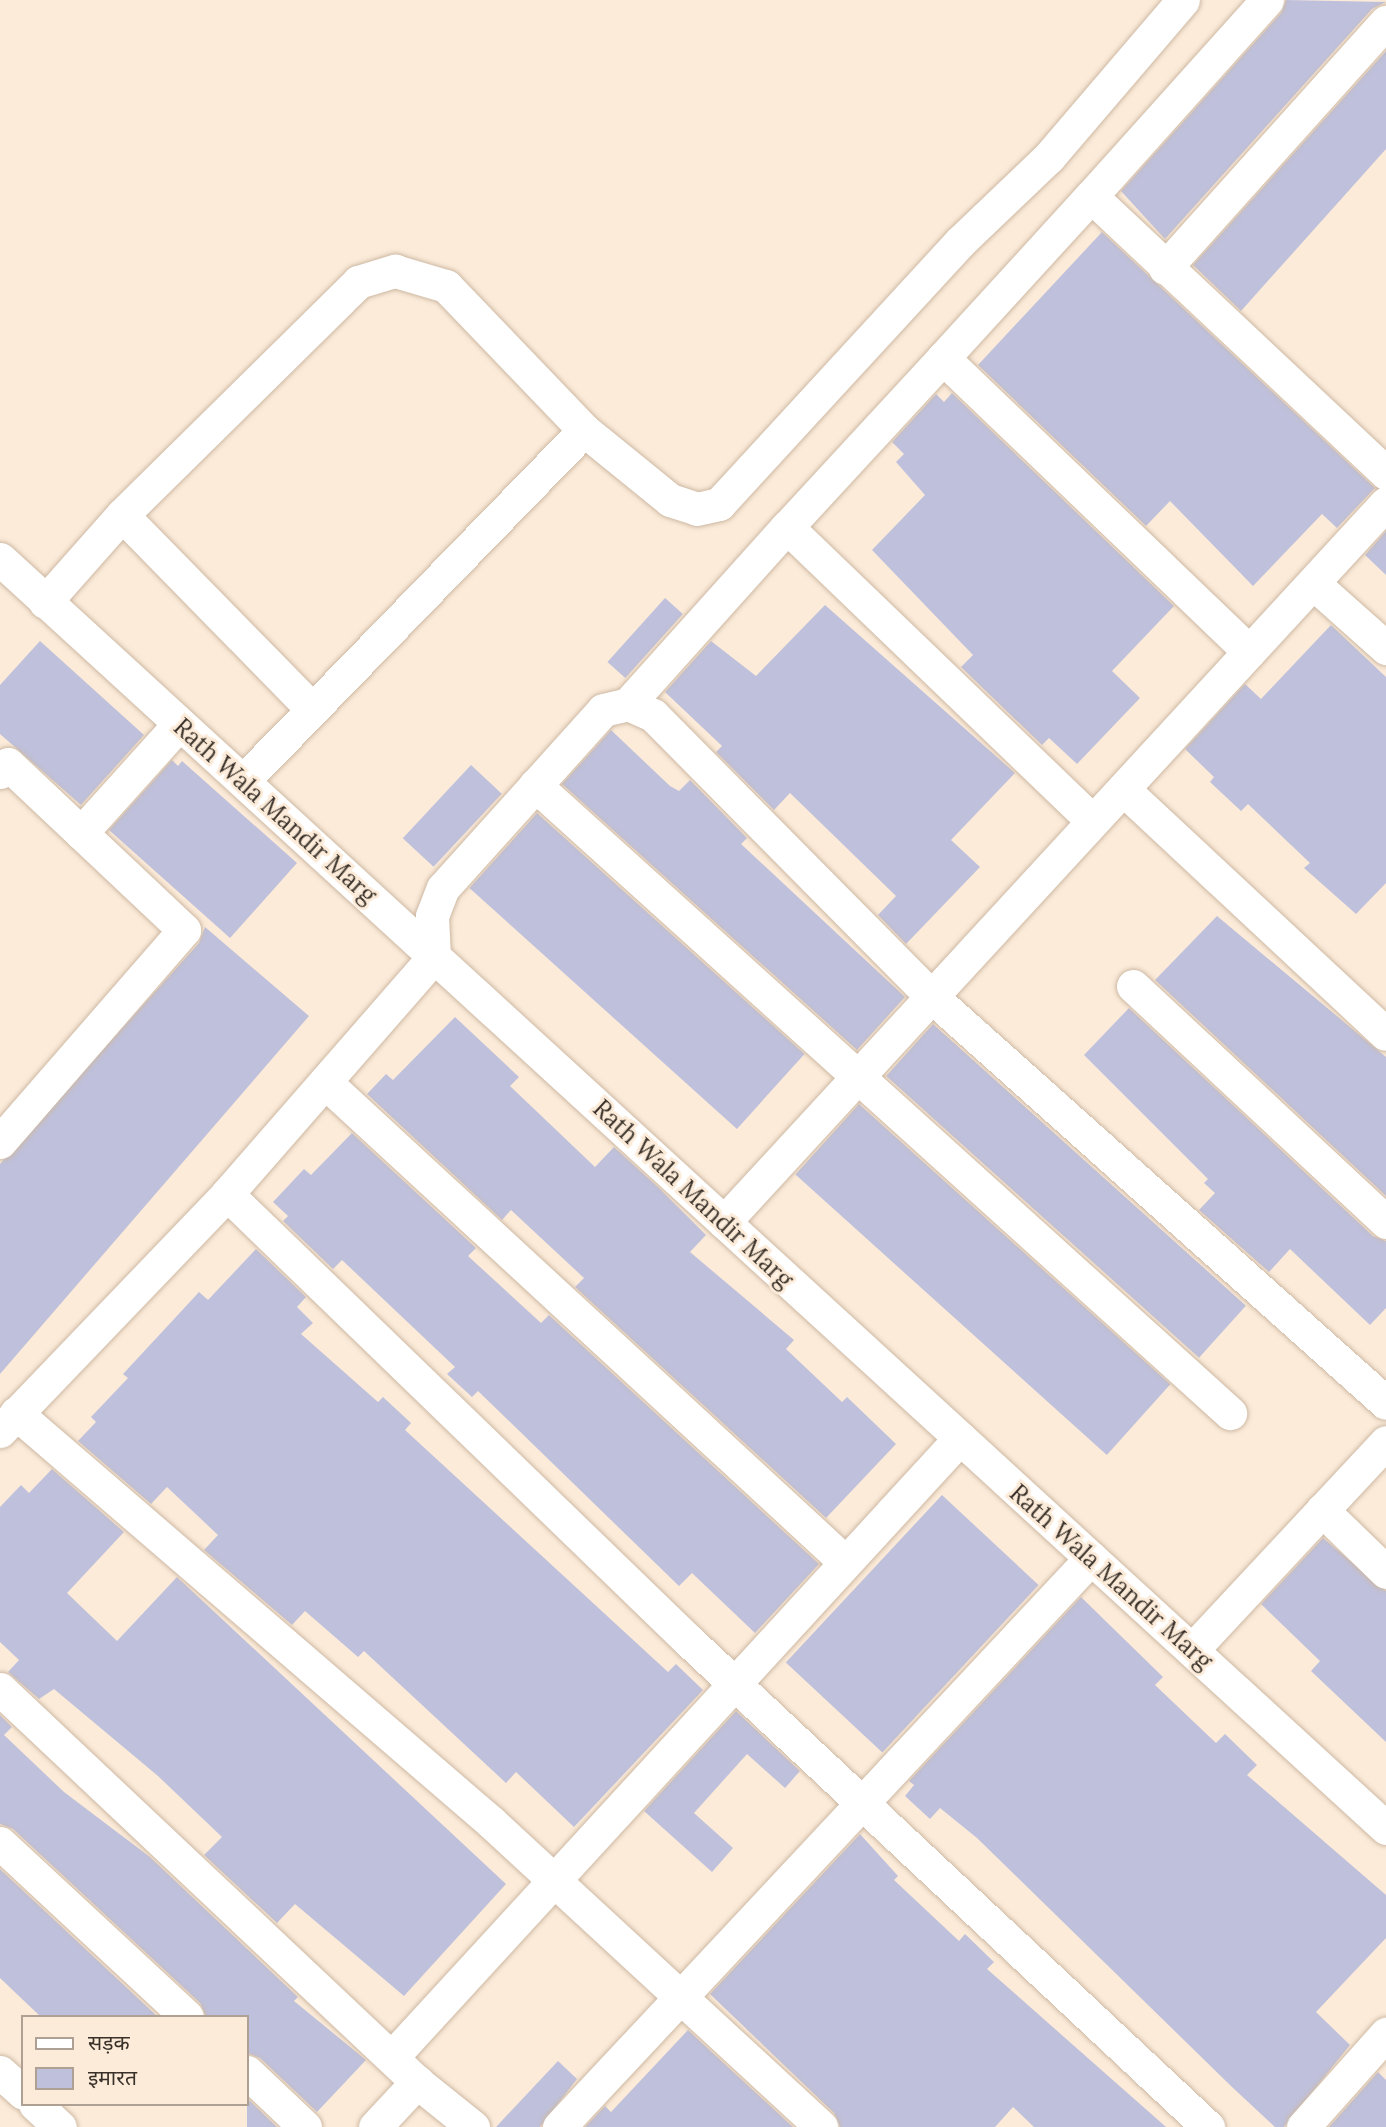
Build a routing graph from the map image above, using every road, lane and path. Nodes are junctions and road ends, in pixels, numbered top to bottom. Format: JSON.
{"nodes":[{"id":1,"x":1268,"y":0,"type":"edge"},
{"id":2,"x":1176,"y":3,"type":"edge"},
{"id":3,"x":1386,"y":22,"type":"edge"},
{"id":4,"x":1091,"y":196,"type":"junction"},
{"id":5,"x":1165,"y":268,"type":"junction"},
{"id":6,"x":943,"y":358,"type":"junction"},
{"id":7,"x":584,"y":430,"type":"junction"},
{"id":8,"x":1386,"y":473,"type":"edge"},
{"id":9,"x":1386,"y":503,"type":"edge"},
{"id":10,"x":122,"y":515,"type":"junction"},
{"id":11,"x":787,"y":527,"type":"junction"},
{"id":12,"x":0,"y":559,"type":"edge"},
{"id":13,"x":1313,"y":583,"type":"junction"},
{"id":14,"x":45,"y":602,"type":"junction"},
{"id":15,"x":1386,"y":648,"type":"edge"},
{"id":16,"x":1249,"y":651,"type":"junction"},
{"id":17,"x":628,"y":704,"type":"junction"},
{"id":18,"x":312,"y":709,"type":"junction"},
{"id":19,"x":179,"y":724,"type":"junction"},
{"id":20,"x":0,"y":772,"type":"edge"},
{"id":21,"x":243,"y":781,"type":"junction"},
{"id":22,"x":535,"y":785,"type":"junction"},
{"id":23,"x":1122,"y":789,"type":"junction"},
{"id":24,"x":1093,"y":821,"type":"junction"},
{"id":25,"x":81,"y":834,"type":"junction"},
{"id":26,"x":434,"y":957,"type":"junction"},
{"id":27,"x":1133,"y":986,"type":"dead end"},
{"id":28,"x":932,"y":996,"type":"junction"},
{"id":29,"x":1386,"y":1034,"type":"edge"},
{"id":30,"x":856,"y":1078,"type":"junction"},
{"id":31,"x":325,"y":1082,"type":"junction"},
{"id":32,"x":0,"y":1142,"type":"edge"},
{"id":33,"x":227,"y":1194,"type":"junction"},
{"id":34,"x":724,"y":1222,"type":"junction"},
{"id":35,"x":1386,"y":1222,"type":"edge"},
{"id":36,"x":1386,"y":1403,"type":"edge"},
{"id":37,"x":1230,"y":1413,"type":"dead end"},
{"id":38,"x":8,"y":1422,"type":"edge"},
{"id":39,"x":960,"y":1438,"type":"junction"},
{"id":40,"x":1386,"y":1442,"type":"edge"},
{"id":41,"x":1322,"y":1510,"type":"junction"},
{"id":42,"x":1091,"y":1558,"type":"junction"},
{"id":43,"x":844,"y":1562,"type":"junction"},
{"id":44,"x":1386,"y":1572,"type":"edge"},
{"id":45,"x":1192,"y":1650,"type":"junction"},
{"id":46,"x":732,"y":1681,"type":"junction"},
{"id":47,"x":0,"y":1689,"type":"edge"},
{"id":48,"x":860,"y":1800,"type":"junction"},
{"id":49,"x":1386,"y":1828,"type":"edge"},
{"id":50,"x":0,"y":1843,"type":"edge"},
{"id":51,"x":555,"y":1880,"type":"junction"},
{"id":52,"x":682,"y":1997,"type":"junction"},
{"id":53,"x":185,"y":2015,"type":"edge"},
{"id":54,"x":1386,"y":2034,"type":"edge"},
{"id":55,"x":392,"y":2057,"type":"junction"},
{"id":56,"x":0,"y":2072,"type":"edge"},
{"id":57,"x":248,"y":2074,"type":"edge"},
{"id":58,"x":417,"y":2082,"type":"junction"},
{"id":59,"x":21,"y":2091,"type":"edge"},
{"id":60,"x":37,"y":2106,"type":"edge"},
{"id":61,"x":60,"y":2127,"type":"edge"},
{"id":62,"x":305,"y":2127,"type":"edge"},
{"id":63,"x":374,"y":2127,"type":"edge"},
{"id":64,"x":473,"y":2127,"type":"edge"},
{"id":65,"x":559,"y":2127,"type":"edge"},
{"id":66,"x":821,"y":2127,"type":"edge"},
{"id":67,"x":1208,"y":2127,"type":"edge"},
{"id":68,"x":1303,"y":2127,"type":"edge"}],
"edges":[{"from":1,"to":4,"type":"street"},
{"from":2,"to":7,"type":"street"},
{"from":3,"to":5,"type":"street"},
{"from":4,"to":5,"type":"street"},
{"from":4,"to":6,"type":"street"},
{"from":5,"to":8,"type":"street"},
{"from":6,"to":11,"type":"street"},
{"from":6,"to":16,"type":"street"},
{"from":7,"to":10,"type":"street"},
{"from":7,"to":18,"type":"street"},
{"from":9,"to":13,"type":"street"},
{"from":10,"to":14,"type":"street"},
{"from":10,"to":18,"type":"street"},
{"from":11,"to":17,"type":"street"},
{"from":11,"to":24,"type":"street"},
{"from":12,"to":14,"type":"street","name":"Rath Wala Mandir Marg"},
{"from":13,"to":15,"type":"street"},
{"from":13,"to":16,"type":"street"},
{"from":14,"to":19,"type":"street","name":"Rath Wala Mandir Marg"},
{"from":16,"to":23,"type":"street"},
{"from":17,"to":22,"type":"street"},
{"from":17,"to":28,"type":"street"},
{"from":18,"to":21,"type":"street"},
{"from":19,"to":21,"type":"street","name":"Rath Wala Mandir Marg"},
{"from":19,"to":25,"type":"street"},
{"from":20,"to":25,"type":"street"},
{"from":21,"to":26,"type":"street","name":"Rath Wala Mandir Marg"},
{"from":22,"to":26,"type":"street"},
{"from":22,"to":30,"type":"street"},
{"from":23,"to":24,"type":"street"},
{"from":23,"to":29,"type":"street"},
{"from":24,"to":28,"type":"street"},
{"from":25,"to":32,"type":"street"},
{"from":26,"to":31,"type":"street"},
{"from":26,"to":34,"type":"street","name":"Rath Wala Mandir Marg"},
{"from":27,"to":35,"type":"street"},
{"from":28,"to":30,"type":"street"},
{"from":28,"to":36,"type":"street"},
{"from":30,"to":34,"type":"street"},
{"from":30,"to":37,"type":"street"},
{"from":31,"to":33,"type":"street"},
{"from":31,"to":43,"type":"street"},
{"from":33,"to":38,"type":"street"},
{"from":33,"to":46,"type":"street"},
{"from":34,"to":39,"type":"street","name":"Rath Wala Mandir Marg"},
{"from":38,"to":51,"type":"street"},
{"from":39,"to":42,"type":"street","name":"Rath Wala Mandir Marg"},
{"from":39,"to":43,"type":"street"},
{"from":40,"to":41,"type":"street"},
{"from":41,"to":44,"type":"street"},
{"from":41,"to":45,"type":"street"},
{"from":42,"to":45,"type":"street","name":"Rath Wala Mandir Marg"},
{"from":42,"to":48,"type":"street"},
{"from":43,"to":46,"type":"street"},
{"from":45,"to":49,"type":"street","name":"Rath Wala Mandir Marg"},
{"from":46,"to":48,"type":"street"},
{"from":46,"to":51,"type":"street"},
{"from":47,"to":55,"type":"street"},
{"from":48,"to":52,"type":"street"},
{"from":48,"to":67,"type":"street"},
{"from":50,"to":53,"type":"street"},
{"from":51,"to":52,"type":"street"},
{"from":51,"to":55,"type":"street"},
{"from":52,"to":65,"type":"street"},
{"from":52,"to":66,"type":"street"},
{"from":54,"to":68,"type":"street"},
{"from":55,"to":58,"type":"street"},
{"from":56,"to":59,"type":"street"},
{"from":57,"to":62,"type":"street"},
{"from":58,"to":63,"type":"street"},
{"from":58,"to":64,"type":"street"},
{"from":60,"to":61,"type":"street"}]}
